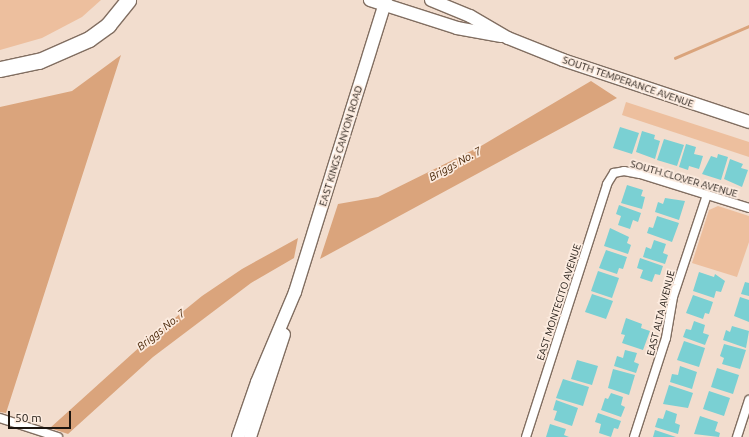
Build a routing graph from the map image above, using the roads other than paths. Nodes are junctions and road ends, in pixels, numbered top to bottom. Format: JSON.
{"nodes":[{"id":1,"x":128,"y":0,"type":"edge"},
{"id":2,"x":370,"y":0,"type":"edge"},
{"id":3,"x":431,"y":0,"type":"edge"},
{"id":4,"x":386,"y":2,"type":"edge"},
{"id":5,"x":508,"y":38,"type":"junction"},
{"id":6,"x":0,"y":69,"type":"edge"},
{"id":7,"x":749,"y":122,"type":"edge"},
{"id":8,"x":614,"y":173,"type":"joint"},
{"id":9,"x":707,"y":195,"type":"junction"},
{"id":10,"x":749,"y":208,"type":"edge"},
{"id":11,"x":295,"y":292,"type":"junction"},
{"id":12,"x":749,"y":400,"type":"edge"},
{"id":13,"x":0,"y":418,"type":"edge"},
{"id":14,"x":244,"y":418,"type":"junction"},
{"id":15,"x":58,"y":437,"type":"edge"},
{"id":16,"x":238,"y":437,"type":"edge"},
{"id":17,"x":242,"y":437,"type":"edge"},
{"id":18,"x":250,"y":437,"type":"edge"},
{"id":19,"x":526,"y":437,"type":"edge"},
{"id":20,"x":634,"y":437,"type":"edge"},
{"id":21,"x":737,"y":437,"type":"edge"}],
"edges":[{"from":1,"to":6,"type":"highway"},
{"from":2,"to":4,"type":"main road","name":"SOUTH TEMPERANCE AVENUE"},
{"from":3,"to":5,"type":"main road","name":"SOUTH TEMPERANCE AVENUE"},
{"from":4,"to":5,"type":"main road","name":"SOUTH TEMPERANCE AVENUE"},
{"from":4,"to":11,"type":"main road","name":"EAST KINGS CANYON ROAD"},
{"from":5,"to":7,"type":"main road","name":"SOUTH TEMPERANCE AVENUE"},
{"from":8,"to":9,"type":"street","name":"SOUTH CLOVER AVENUE"},
{"from":8,"to":19,"type":"street","name":"EAST MONTECITO AVENUE"},
{"from":9,"to":10,"type":"street","name":"SOUTH CLOVER AVENUE"},
{"from":9,"to":20,"type":"street","name":"EAST ALTA AVENUE"},
{"from":11,"to":14,"type":"main road","name":"EAST KINGS CANYON ROAD"},
{"from":11,"to":18,"type":"main road","name":"EAST KINGS CANYON ROAD"},
{"from":12,"to":21,"type":"street"},
{"from":13,"to":15,"type":"street"},
{"from":14,"to":16,"type":"main road","name":"EAST KINGS CANYON ROAD"},
{"from":14,"to":17,"type":"main road"}]}
